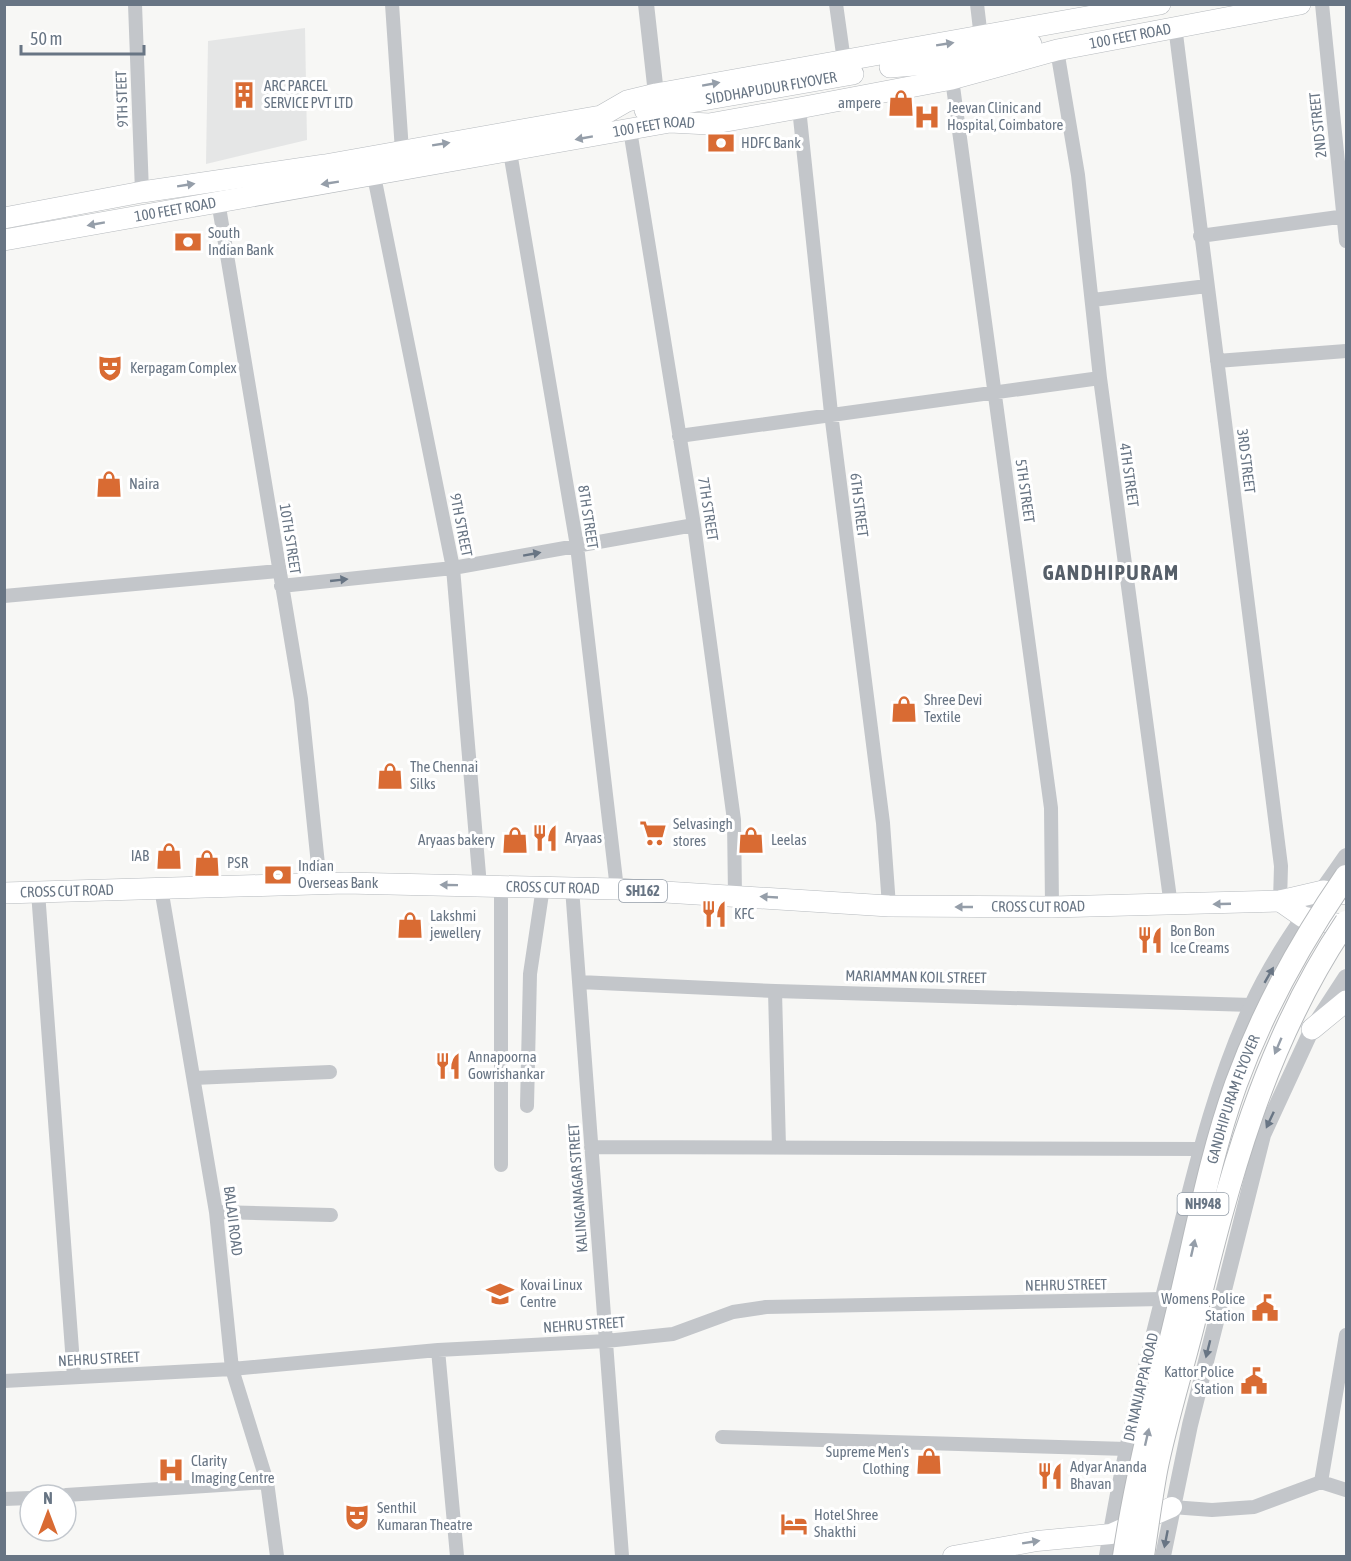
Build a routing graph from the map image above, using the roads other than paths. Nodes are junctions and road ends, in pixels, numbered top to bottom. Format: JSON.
{"nodes":[{"id":1,"x":135,"y":4,"type":"edge"},
{"id":2,"x":393,"y":4,"type":"edge"},
{"id":3,"x":646,"y":4,"type":"edge"},
{"id":4,"x":836,"y":4,"type":"edge"},
{"id":5,"x":977,"y":4,"type":"edge"},
{"id":6,"x":1160,"y":4,"type":"edge"},
{"id":7,"x":1225,"y":4,"type":"edge"},
{"id":8,"x":1300,"y":4,"type":"edge"},
{"id":9,"x":1322,"y":4,"type":"edge"},
{"id":10,"x":1102,"y":10,"type":"edge"},
{"id":11,"x":1174,"y":26,"type":"junction"},
{"id":12,"x":981,"y":38,"type":"junction"},
{"id":13,"x":1057,"y":50,"type":"junction"},
{"id":14,"x":844,"y":61,"type":"junction"},
{"id":15,"x":939,"y":63,"type":"junction"},
{"id":16,"x":952,"y":80,"type":"junction"},
{"id":17,"x":663,"y":108,"type":"junction"},
{"id":18,"x":799,"y":108,"type":"junction"},
{"id":19,"x":630,"y":130,"type":"junction"},
{"id":20,"x":402,"y":151,"type":"junction"},
{"id":21,"x":510,"y":152,"type":"junction"},
{"id":22,"x":374,"y":176,"type":"junction"},
{"id":23,"x":142,"y":192,"type":"junction"},
{"id":24,"x":218,"y":201,"type":"junction"},
{"id":25,"x":1345,"y":216,"type":"edge"},
{"id":26,"x":4,"y":218,"type":"edge"},
{"id":27,"x":1200,"y":236,"type":"junction"},
{"id":28,"x":4,"y":240,"type":"edge"},
{"id":29,"x":1347,"y":241,"type":"edge"},
{"id":30,"x":1207,"y":286,"type":"junction"},
{"id":31,"x":1093,"y":300,"type":"junction"},
{"id":32,"x":1347,"y":351,"type":"edge"},
{"id":33,"x":1217,"y":360,"type":"junction"},
{"id":34,"x":1100,"y":378,"type":"junction"},
{"id":35,"x":995,"y":393,"type":"junction"},
{"id":36,"x":831,"y":413,"type":"junction"},
{"id":37,"x":679,"y":436,"type":"junction"},
{"id":38,"x":694,"y":525,"type":"junction"},
{"id":39,"x":577,"y":546,"type":"junction"},
{"id":40,"x":453,"y":568,"type":"junction"},
{"id":41,"x":278,"y":571,"type":"junction"},
{"id":42,"x":281,"y":586,"type":"junction"},
{"id":43,"x":4,"y":596,"type":"edge"},
{"id":44,"x":1347,"y":856,"type":"edge"},
{"id":45,"x":1347,"y":876,"type":"edge"},
{"id":46,"x":320,"y":884,"type":"junction"},
{"id":47,"x":491,"y":886,"type":"junction"},
{"id":48,"x":543,"y":887,"type":"junction"},
{"id":49,"x":161,"y":888,"type":"junction"},
{"id":50,"x":572,"y":888,"type":"junction"},
{"id":51,"x":616,"y":890,"type":"junction"},
{"id":52,"x":1323,"y":891,"type":"junction"},
{"id":53,"x":38,"y":892,"type":"junction"},
{"id":54,"x":4,"y":893,"type":"edge"},
{"id":55,"x":1347,"y":894,"type":"edge"},
{"id":56,"x":735,"y":896,"type":"junction"},
{"id":57,"x":1281,"y":902,"type":"junction"},
{"id":58,"x":889,"y":906,"type":"junction"},
{"id":59,"x":1171,"y":906,"type":"junction"},
{"id":60,"x":1052,"y":908,"type":"junction"},
{"id":61,"x":1303,"y":917,"type":"junction"},
{"id":62,"x":1347,"y":924,"type":"edge"},
{"id":63,"x":1347,"y":977,"type":"edge"},
{"id":64,"x":579,"y":982,"type":"junction"},
{"id":65,"x":775,"y":991,"type":"junction"},
{"id":66,"x":1347,"y":1001,"type":"edge"},
{"id":67,"x":1252,"y":1005,"type":"junction"},
{"id":68,"x":1312,"y":1029,"type":"junction"},
{"id":69,"x":330,"y":1071,"type":"dead end"},
{"id":70,"x":194,"y":1078,"type":"junction"},
{"id":71,"x":527,"y":1106,"type":"dead end"},
{"id":72,"x":591,"y":1147,"type":"junction"},
{"id":73,"x":779,"y":1148,"type":"junction"},
{"id":74,"x":1201,"y":1149,"type":"junction"},
{"id":75,"x":501,"y":1165,"type":"dead end"},
{"id":76,"x":216,"y":1212,"type":"junction"},
{"id":77,"x":331,"y":1215,"type":"dead end"},
{"id":78,"x":1162,"y":1299,"type":"junction"},
{"id":79,"x":1347,"y":1335,"type":"edge"},
{"id":80,"x":606,"y":1341,"type":"junction"},
{"id":81,"x":438,"y":1350,"type":"junction"},
{"id":82,"x":232,"y":1369,"type":"junction"},
{"id":83,"x":74,"y":1377,"type":"junction"},
{"id":84,"x":4,"y":1381,"type":"edge"},
{"id":85,"x":722,"y":1437,"type":"dead end"},
{"id":86,"x":1127,"y":1449,"type":"junction"},
{"id":87,"x":267,"y":1482,"type":"junction"},
{"id":88,"x":1321,"y":1482,"type":"junction"},
{"id":89,"x":1347,"y":1490,"type":"edge"},
{"id":90,"x":78,"y":1494,"type":"edge"},
{"id":91,"x":1172,"y":1507,"type":"junction"},
{"id":92,"x":1111,"y":1534,"type":"junction"},
{"id":93,"x":277,"y":1557,"type":"edge"},
{"id":94,"x":457,"y":1557,"type":"edge"},
{"id":95,"x":622,"y":1557,"type":"edge"},
{"id":96,"x":953,"y":1557,"type":"edge"},
{"id":97,"x":1107,"y":1557,"type":"edge"},
{"id":98,"x":1124,"y":1557,"type":"edge"},
{"id":99,"x":1143,"y":1557,"type":"edge"},
{"id":100,"x":1163,"y":1557,"type":"edge"}],
"edges":[{"from":1,"to":23,"type":"street","name":"9TH STEET"},
{"from":2,"to":20,"type":"street"},
{"from":3,"to":17,"type":"street"},
{"from":4,"to":14,"type":"street"},
{"from":5,"to":12,"type":"street"},
{"from":6,"to":10,"type":"main road","name":"100 FEET ROAD"},
{"from":7,"to":15,"type":"main road","name":"SIDDHAPUDUR FLYOVER"},
{"from":8,"to":11,"type":"main road","name":"100 FEET ROAD"},
{"from":9,"to":25,"type":"street","name":"2ND STREET"},
{"from":10,"to":12,"type":"main road","name":"100 FEET ROAD"},
{"from":11,"to":13,"type":"main road","name":"100 FEET ROAD"},
{"from":11,"to":27,"type":"street","name":"3RD STREET"},
{"from":14,"to":12,"type":"main road","name":"100 FEET ROAD","one_way":true},
{"from":13,"to":16,"type":"main road","name":"100 FEET ROAD"},
{"from":13,"to":31,"type":"street","name":"4TH STREET"},
{"from":17,"to":14,"type":"main road","name":"100 FEET ROAD","one_way":true},
{"from":15,"to":17,"type":"main road","name":"SIDDHAPUDUR FLYOVER"},
{"from":15,"to":17,"type":"main road","name":"SIDDHAPUDUR FLYOVER"},
{"from":16,"to":18,"type":"main road","name":"100 FEET ROAD"},
{"from":16,"to":35,"type":"street","name":"5TH STREET"},
{"from":17,"to":18,"type":"main road","name":"100 FEET ROAD"},
{"from":17,"to":19,"type":"main road","name":"100 FEET ROAD"},
{"from":20,"to":17,"type":"main road","name":"100 FEET ROAD","one_way":true},
{"from":18,"to":36,"type":"street","name":"6TH STREET"},
{"from":19,"to":21,"type":"main road","name":"100 FEET ROAD","one_way":true},
{"from":19,"to":37,"type":"street","name":"7TH STREET"},
{"from":23,"to":20,"type":"main road","name":"100 FEET ROAD","one_way":true},
{"from":21,"to":22,"type":"main road","name":"100 FEET ROAD"},
{"from":21,"to":39,"type":"street","name":"8TH STREET"},
{"from":22,"to":24,"type":"main road","name":"100 FEET ROAD","one_way":true},
{"from":22,"to":40,"type":"street","name":"9TH STREET"},
{"from":23,"to":26,"type":"main road","name":"100 FEET ROAD"},
{"from":24,"to":28,"type":"main road","name":"100 FEET ROAD","one_way":true},
{"from":24,"to":41,"type":"street","name":"10TH STREET"},
{"from":25,"to":27,"type":"street"},
{"from":25,"to":29,"type":"street","name":"2ND STREET"},
{"from":27,"to":30,"type":"street","name":"3RD STREET"},
{"from":30,"to":31,"type":"street"},
{"from":30,"to":33,"type":"street","name":"3RD STREET"},
{"from":31,"to":34,"type":"street","name":"4TH STREET"},
{"from":32,"to":33,"type":"street"},
{"from":33,"to":57,"type":"street","name":"3RD STREET"},
{"from":34,"to":35,"type":"street"},
{"from":34,"to":59,"type":"street","name":"4TH STREET"},
{"from":35,"to":36,"type":"street"},
{"from":35,"to":60,"type":"street","name":"5TH STREET"},
{"from":36,"to":37,"type":"street"},
{"from":36,"to":58,"type":"street","name":"6TH STREET"},
{"from":37,"to":38,"type":"street","name":"7TH STREET"},
{"from":38,"to":39,"type":"street"},
{"from":38,"to":56,"type":"street","name":"7TH STREET"},
{"from":40,"to":39,"type":"street","one_way":true},
{"from":39,"to":51,"type":"street","name":"8TH STREET"},
{"from":42,"to":40,"type":"street","one_way":true},
{"from":40,"to":47,"type":"street","name":"9TH STREET"},
{"from":41,"to":42,"type":"street","name":"10TH STREET"},
{"from":41,"to":43,"type":"street"},
{"from":42,"to":46,"type":"street","name":"10TH STREET"},
{"from":44,"to":52,"type":"street","name":"DR NANJAPPA ROAD"},
{"from":98,"to":45,"type":"highway","name":"GANDHIPURAM FLYOVER","number":"NH948","one_way":true,"bridge":true},
{"from":47,"to":46,"type":"main road","name":"CROSS CUT ROAD","number":"SH162","one_way":true},
{"from":46,"to":49,"type":"main road","name":"CROSS CUT ROAD","number":"SH162"},
{"from":47,"to":48,"type":"main road","name":"CROSS CUT ROAD","number":"SH162"},
{"from":47,"to":75,"type":"street","name":"9TH STREET"},
{"from":48,"to":50,"type":"main road","name":"CROSS CUT ROAD","number":"SH162"},
{"from":48,"to":71,"type":"street"},
{"from":49,"to":53,"type":"main road","name":"CROSS CUT ROAD","number":"SH162"},
{"from":49,"to":70,"type":"street","name":"BALAJI ROAD"},
{"from":50,"to":51,"type":"main road","name":"CROSS CUT ROAD","number":"SH162"},
{"from":50,"to":64,"type":"street","name":"KALINGANAGAR STREET"},
{"from":51,"to":56,"type":"main road","name":"CROSS CUT ROAD","number":"SH162"},
{"from":52,"to":55,"type":"main road","number":"SH162"},
{"from":52,"to":57,"type":"main road","number":"SH162"},
{"from":52,"to":61,"type":"street","name":"DR NANJAPPA ROAD"},
{"from":53,"to":54,"type":"main road","name":"CROSS CUT ROAD","number":"SH162"},
{"from":53,"to":83,"type":"street"},
{"from":58,"to":56,"type":"main road","name":"CROSS CUT ROAD","number":"SH162","one_way":true},
{"from":57,"to":59,"type":"main road","name":"CROSS CUT ROAD","number":"SH162","one_way":true},
{"from":57,"to":61,"type":"main road"},
{"from":60,"to":58,"type":"main road","name":"CROSS CUT ROAD","number":"SH162","one_way":true},
{"from":59,"to":60,"type":"main road","name":"CROSS CUT ROAD","number":"SH162"},
{"from":61,"to":62,"type":"main road"},
{"from":67,"to":61,"type":"street","name":"DR NANJAPPA ROAD","one_way":true},
{"from":62,"to":99,"type":"highway","name":"GANDHIPURAM FLYOVER","number":"NH948","one_way":true,"bridge":true},
{"from":63,"to":68,"type":"street"},
{"from":64,"to":65,"type":"street","name":"MARIAMMAN KOIL STREET"},
{"from":64,"to":72,"type":"street","name":"KALINGANAGAR STREET"},
{"from":65,"to":67,"type":"street","name":"MARIAMMAN KOIL STREET"},
{"from":65,"to":73,"type":"street"},
{"from":66,"to":68,"type":"main road"},
{"from":67,"to":74,"type":"street","name":"DR NANJAPPA ROAD"},
{"from":68,"to":91,"type":"street","one_way":true},
{"from":69,"to":70,"type":"street"},
{"from":70,"to":76,"type":"street","name":"BALAJI ROAD"},
{"from":72,"to":73,"type":"street"},
{"from":72,"to":80,"type":"street","name":"KALINGANAGAR STREET"},
{"from":73,"to":74,"type":"street"},
{"from":74,"to":78,"type":"street","name":"DR NANJAPPA ROAD"},
{"from":76,"to":77,"type":"street"},
{"from":76,"to":82,"type":"street","name":"BALAJI ROAD"},
{"from":78,"to":80,"type":"street","name":"NEHRU STREET"},
{"from":78,"to":86,"type":"street","name":"DR NANJAPPA ROAD"},
{"from":79,"to":88,"type":"street"},
{"from":80,"to":81,"type":"street","name":"NEHRU STREET"},
{"from":80,"to":95,"type":"street","name":"KALINGANAGAR STREET"},
{"from":81,"to":82,"type":"street","name":"NEHRU STREET"},
{"from":81,"to":94,"type":"street"},
{"from":82,"to":83,"type":"street","name":"NEHRU STREET"},
{"from":82,"to":87,"type":"street","name":"BALAJI ROAD"},
{"from":83,"to":84,"type":"street","name":"NEHRU STREET"},
{"from":85,"to":86,"type":"street"},
{"from":86,"to":92,"type":"street","name":"DR NANJAPPA ROAD"},
{"from":87,"to":90,"type":"street"},
{"from":87,"to":93,"type":"street","name":"BALAJI ROAD"},
{"from":88,"to":89,"type":"street"},
{"from":88,"to":91,"type":"street"},
{"from":91,"to":92,"type":"main road"},
{"from":91,"to":100,"type":"street","one_way":true},
{"from":96,"to":92,"type":"main road","one_way":true},
{"from":92,"to":97,"type":"street","name":"DR NANJAPPA ROAD"}]}
